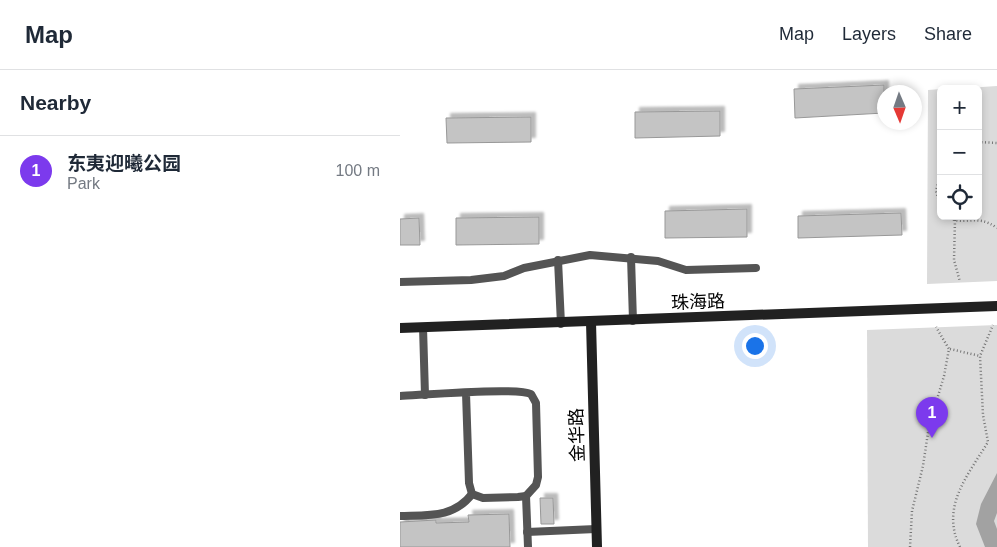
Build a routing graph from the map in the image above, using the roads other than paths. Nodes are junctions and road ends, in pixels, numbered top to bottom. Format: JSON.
{"nodes":[{"id":1,"x":630,"y":257,"type":"junction"},
{"id":2,"x":558,"y":260,"type":"junction"},
{"id":3,"x":756,"y":268,"type":"dead end"},
{"id":4,"x":400,"y":282,"type":"edge"},
{"id":5,"x":997,"y":306,"type":"edge"},
{"id":6,"x":633,"y":321,"type":"junction"},
{"id":7,"x":591,"y":322,"type":"junction"},
{"id":8,"x":561,"y":324,"type":"junction"},
{"id":9,"x":423,"y":327,"type":"junction"},
{"id":10,"x":400,"y":328,"type":"edge"},
{"id":11,"x":466,"y":393,"type":"junction"},
{"id":12,"x":425,"y":395,"type":"junction"},
{"id":13,"x":400,"y":396,"type":"edge"},
{"id":14,"x":472,"y":494,"type":"junction"},
{"id":15,"x":526,"y":496,"type":"junction"},
{"id":16,"x":400,"y":516,"type":"edge"},
{"id":17,"x":596,"y":529,"type":"junction"},
{"id":18,"x":527,"y":532,"type":"junction"},
{"id":19,"x":528,"y":547,"type":"edge"},
{"id":20,"x":597,"y":547,"type":"edge"}],
"edges":[{"from":1,"to":2,"type":"lane"},
{"from":1,"to":3,"type":"lane"},
{"from":1,"to":6,"type":"lane"},
{"from":2,"to":4,"type":"lane"},
{"from":2,"to":8,"type":"lane"},
{"from":5,"to":6,"type":"main road","name":"珠海路"},
{"from":6,"to":7,"type":"main road","name":"珠海路"},
{"from":7,"to":8,"type":"main road","name":"珠海路"},
{"from":7,"to":17,"type":"main road","name":"金华路"},
{"from":8,"to":9,"type":"main road","name":"珠海路"},
{"from":9,"to":10,"type":"main road","name":"珠海路"},
{"from":9,"to":12,"type":"lane"},
{"from":11,"to":12,"type":"lane"},
{"from":11,"to":14,"type":"lane"},
{"from":11,"to":15,"type":"lane"},
{"from":12,"to":13,"type":"lane"},
{"from":14,"to":15,"type":"lane"},
{"from":14,"to":16,"type":"lane"},
{"from":15,"to":18,"type":"lane"},
{"from":17,"to":18,"type":"lane"},
{"from":17,"to":20,"type":"main road","name":"金华路"},
{"from":18,"to":19,"type":"lane"}]}
